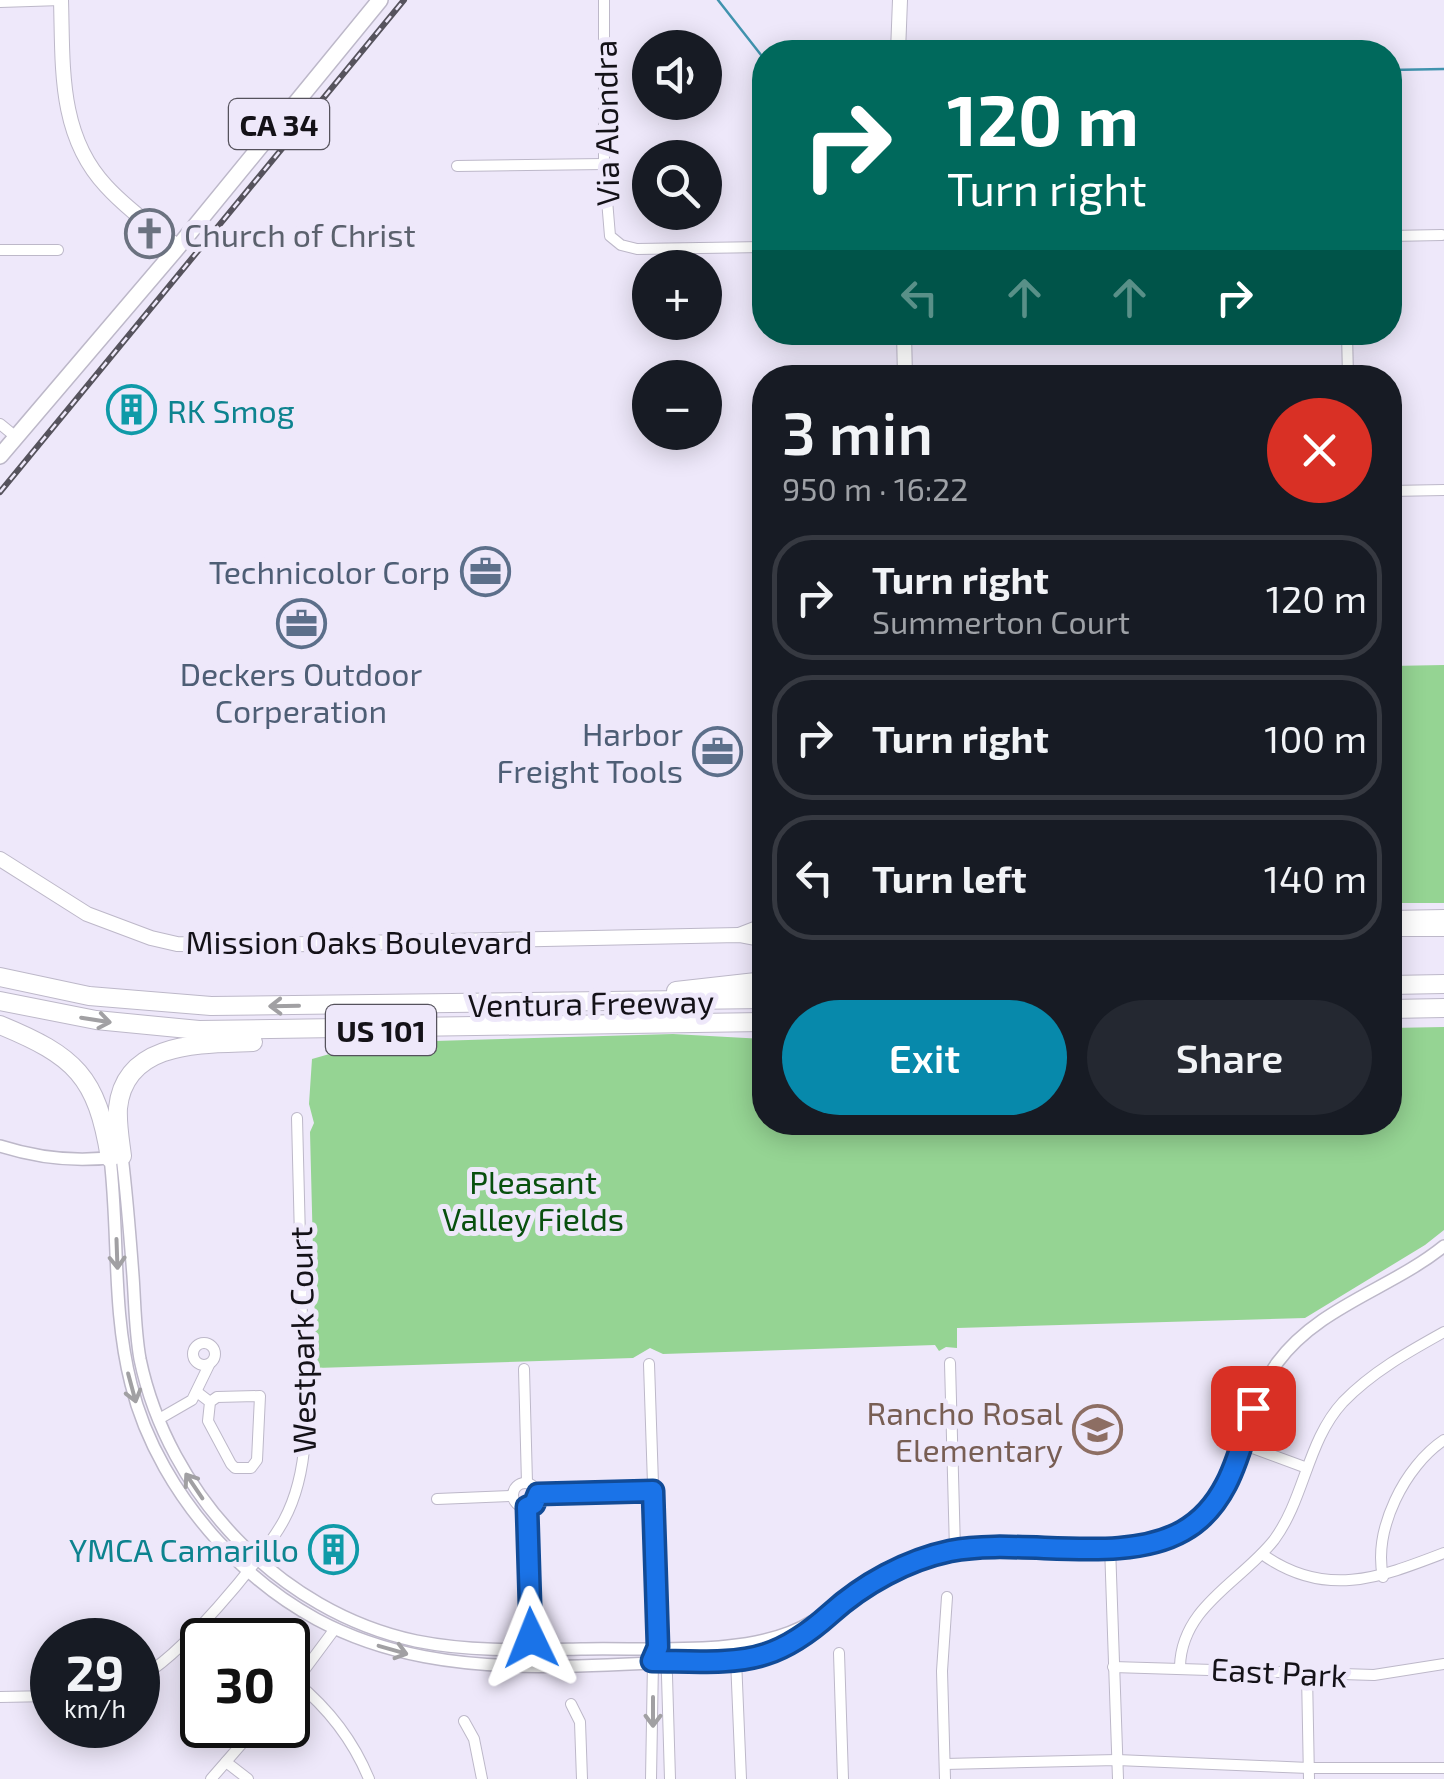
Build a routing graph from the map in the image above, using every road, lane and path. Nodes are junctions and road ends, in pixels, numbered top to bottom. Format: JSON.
{"nodes":[{"id":1,"x":61,"y":0,"type":"edge"},
{"id":2,"x":380,"y":0,"type":"edge"},
{"id":3,"x":604,"y":0,"type":"edge"},
{"id":4,"x":900,"y":0,"type":"edge"},
{"id":5,"x":0,"y":2,"type":"edge"},
{"id":6,"x":898,"y":40,"type":"edge"},
{"id":7,"x":604,"y":164,"type":"junction"},
{"id":8,"x":457,"y":166,"type":"dead end"},
{"id":9,"x":1442,"y":234,"type":"edge"},
{"id":10,"x":1402,"y":236,"type":"edge"},
{"id":11,"x":178,"y":247,"type":"junction"},
{"id":12,"x":752,"y":247,"type":"edge"},
{"id":13,"x":0,"y":250,"type":"edge"},
{"id":14,"x":58,"y":250,"type":"dead end"},
{"id":15,"x":0,"y":424,"type":"edge"},
{"id":16,"x":16,"y":437,"type":"junction"},
{"id":17,"x":0,"y":456,"type":"edge"},
{"id":18,"x":1444,"y":490,"type":"edge"},
{"id":19,"x":1402,"y":491,"type":"edge"},
{"id":20,"x":0,"y":859,"type":"edge"},
{"id":21,"x":1402,"y":919,"type":"edge"},
{"id":22,"x":1444,"y":923,"type":"edge"},
{"id":23,"x":752,"y":930,"type":"edge"},
{"id":24,"x":1402,"y":930,"type":"edge"},
{"id":25,"x":740,"y":935,"type":"junction"},
{"id":26,"x":752,"y":937,"type":"edge"},
{"id":27,"x":0,"y":977,"type":"edge"},
{"id":28,"x":752,"y":982,"type":"edge"},
{"id":29,"x":1444,"y":984,"type":"edge"},
{"id":30,"x":1402,"y":985,"type":"edge"},
{"id":31,"x":752,"y":999,"type":"edge"},
{"id":32,"x":0,"y":1002,"type":"edge"},
{"id":33,"x":581,"y":1002,"type":"junction"},
{"id":34,"x":1444,"y":1008,"type":"edge"},
{"id":35,"x":1402,"y":1009,"type":"edge"},
{"id":36,"x":752,"y":1022,"type":"edge"},
{"id":37,"x":0,"y":1025,"type":"edge"},
{"id":38,"x":358,"y":1030,"type":"junction"},
{"id":39,"x":298,"y":1118,"type":"dead end"},
{"id":40,"x":0,"y":1146,"type":"edge"},
{"id":41,"x":116,"y":1157,"type":"junction"},
{"id":42,"x":1444,"y":1246,"type":"edge"},
{"id":43,"x":1444,"y":1332,"type":"edge"},
{"id":44,"x":210,"y":1359,"type":"dead end"},
{"id":45,"x":649,"y":1364,"type":"dead end"},
{"id":46,"x":950,"y":1364,"type":"dead end"},
{"id":47,"x":524,"y":1369,"type":"dead end"},
{"id":48,"x":197,"y":1392,"type":"junction"},
{"id":49,"x":210,"y":1402,"type":"junction"},
{"id":50,"x":158,"y":1419,"type":"junction"},
{"id":51,"x":1444,"y":1440,"type":"edge"},
{"id":52,"x":1242,"y":1444,"type":"junction"},
{"id":53,"x":1307,"y":1468,"type":"junction"},
{"id":54,"x":527,"y":1483,"type":"junction"},
{"id":55,"x":653,"y":1491,"type":"junction"},
{"id":56,"x":538,"y":1494,"type":"junction"},
{"id":57,"x":514,"y":1496,"type":"junction"},
{"id":58,"x":436,"y":1498,"type":"dead end"},
{"id":59,"x":527,"y":1507,"type":"junction"},
{"id":60,"x":1110,"y":1546,"type":"junction"},
{"id":61,"x":955,"y":1550,"type":"junction"},
{"id":62,"x":1444,"y":1553,"type":"edge"},
{"id":63,"x":1262,"y":1554,"type":"junction"},
{"id":64,"x":258,"y":1559,"type":"junction"},
{"id":65,"x":248,"y":1570,"type":"junction"},
{"id":66,"x":1383,"y":1576,"type":"junction"},
{"id":67,"x":947,"y":1597,"type":"dead end"},
{"id":68,"x":829,"y":1615,"type":"junction"},
{"id":69,"x":334,"y":1630,"type":"junction"},
{"id":70,"x":658,"y":1647,"type":"junction"},
{"id":71,"x":531,"y":1650,"type":"junction"},
{"id":72,"x":839,"y":1653,"type":"dead end"},
{"id":73,"x":736,"y":1659,"type":"junction"},
{"id":74,"x":659,"y":1661,"type":"junction"},
{"id":75,"x":160,"y":1663,"type":"edge"},
{"id":76,"x":310,"y":1663,"type":"edge"},
{"id":77,"x":1444,"y":1664,"type":"edge"},
{"id":78,"x":1113,"y":1666,"type":"junction"},
{"id":79,"x":1180,"y":1666,"type":"junction"},
{"id":80,"x":1307,"y":1674,"type":"junction"},
{"id":81,"x":30,"y":1696,"type":"edge"},
{"id":82,"x":0,"y":1697,"type":"edge"},
{"id":83,"x":310,"y":1700,"type":"edge"},
{"id":84,"x":571,"y":1704,"type":"dead end"},
{"id":85,"x":464,"y":1721,"type":"dead end"},
{"id":86,"x":238,"y":1748,"type":"edge"},
{"id":87,"x":1117,"y":1760,"type":"junction"},
{"id":88,"x":226,"y":1762,"type":"junction"},
{"id":89,"x":944,"y":1764,"type":"junction"},
{"id":90,"x":1444,"y":1768,"type":"edge"},
{"id":91,"x":1309,"y":1774,"type":"edge"},
{"id":92,"x":211,"y":1779,"type":"edge"},
{"id":93,"x":248,"y":1779,"type":"edge"},
{"id":94,"x":368,"y":1779,"type":"edge"},
{"id":95,"x":482,"y":1779,"type":"edge"},
{"id":96,"x":582,"y":1779,"type":"edge"},
{"id":97,"x":651,"y":1779,"type":"edge"},
{"id":98,"x":670,"y":1779,"type":"edge"},
{"id":99,"x":740,"y":1779,"type":"edge"},
{"id":100,"x":843,"y":1779,"type":"edge"},
{"id":101,"x":945,"y":1779,"type":"edge"},
{"id":102,"x":1118,"y":1779,"type":"edge"}],
"edges":[{"from":1,"to":5,"type":"street"},
{"from":1,"to":11,"type":"main road"},
{"from":2,"to":11,"type":"main road","number":"CA 34"},
{"from":3,"to":7,"type":"street","name":"Via Alondra"},
{"from":4,"to":6,"type":"main road"},
{"from":7,"to":8,"type":"street"},
{"from":7,"to":12,"type":"street","name":"Via Alondra"},
{"from":9,"to":10,"type":"street"},
{"from":11,"to":16,"type":"main road","number":"CA 34"},
{"from":13,"to":14,"type":"street"},
{"from":15,"to":16,"type":"street"},
{"from":16,"to":17,"type":"main road","number":"CA 34"},
{"from":18,"to":19,"type":"street"},
{"from":20,"to":25,"type":"main road","name":"Mission Oaks Boulevard"},
{"from":21,"to":22,"type":"main road"},
{"from":22,"to":24,"type":"main road"},
{"from":23,"to":25,"type":"main road","name":"Mission Oaks Boulevard"},
{"from":25,"to":26,"type":"main road","name":"Mission Oaks Boulevard"},
{"from":33,"to":27,"type":"highway","name":"Ventura Freeway","number":"US 101","one_way":true},
{"from":28,"to":33,"type":"highway"},
{"from":29,"to":30,"type":"highway"},
{"from":31,"to":33,"type":"highway","name":"Ventura Freeway","number":"US 101"},
{"from":32,"to":38,"type":"highway","name":"Ventura Freeway","number":"US 101","one_way":true},
{"from":34,"to":35,"type":"highway"},
{"from":36,"to":38,"type":"highway","name":"Ventura Freeway","number":"US 101"},
{"from":37,"to":41,"type":"highway"},
{"from":38,"to":41,"type":"highway"},
{"from":39,"to":64,"type":"street","name":"Westpark Court"},
{"from":40,"to":41,"type":"street"},
{"from":41,"to":50,"type":"street"},
{"from":41,"to":65,"type":"street","one_way":true},
{"from":42,"to":52,"type":"street"},
{"from":43,"to":53,"type":"street"},
{"from":44,"to":48,"type":"street"},
{"from":45,"to":55,"type":"street"},
{"from":46,"to":61,"type":"street"},
{"from":47,"to":54,"type":"street"},
{"from":48,"to":49,"type":"street"},
{"from":48,"to":50,"type":"street"},
{"from":49,"to":49,"type":"street"},
{"from":64,"to":50,"type":"street","one_way":true},
{"from":51,"to":66,"type":"street"},
{"from":52,"to":53,"type":"street"},
{"from":52,"to":60,"type":"street"},
{"from":53,"to":63,"type":"street"},
{"from":54,"to":56,"type":"street"},
{"from":54,"to":57,"type":"street"},
{"from":55,"to":56,"type":"street"},
{"from":55,"to":70,"type":"street"},
{"from":56,"to":59,"type":"street"},
{"from":57,"to":58,"type":"street"},
{"from":57,"to":59,"type":"street"},
{"from":59,"to":71,"type":"street"},
{"from":60,"to":61,"type":"street"},
{"from":60,"to":78,"type":"street"},
{"from":61,"to":68,"type":"street"},
{"from":62,"to":66,"type":"street"},
{"from":63,"to":66,"type":"street"},
{"from":63,"to":79,"type":"street"},
{"from":64,"to":65,"type":"street","name":"Westpark Court"},
{"from":64,"to":71,"type":"street"},
{"from":65,"to":69,"type":"street"},
{"from":65,"to":75,"type":"street","name":"Westpark Court"},
{"from":67,"to":89,"type":"street"},
{"from":68,"to":70,"type":"street"},
{"from":68,"to":73,"type":"street"},
{"from":69,"to":74,"type":"street","one_way":true},
{"from":69,"to":76,"type":"street"},
{"from":70,"to":71,"type":"street"},
{"from":70,"to":74,"type":"street"},
{"from":72,"to":100,"type":"street"},
{"from":73,"to":74,"type":"street"},
{"from":73,"to":99,"type":"street"},
{"from":74,"to":97,"type":"street","one_way":true},
{"from":74,"to":98,"type":"street"},
{"from":77,"to":80,"type":"street","name":"East Park"},
{"from":78,"to":79,"type":"street","name":"East Park"},
{"from":78,"to":87,"type":"street"},
{"from":79,"to":80,"type":"street","name":"East Park"},
{"from":80,"to":91,"type":"street"},
{"from":81,"to":82,"type":"street"},
{"from":83,"to":94,"type":"street"},
{"from":84,"to":96,"type":"street"},
{"from":85,"to":95,"type":"street"},
{"from":86,"to":88,"type":"street"},
{"from":87,"to":89,"type":"street"},
{"from":87,"to":91,"type":"street"},
{"from":87,"to":102,"type":"street"},
{"from":88,"to":92,"type":"street"},
{"from":88,"to":93,"type":"street"},
{"from":89,"to":101,"type":"street"},
{"from":90,"to":91,"type":"street"}]}
